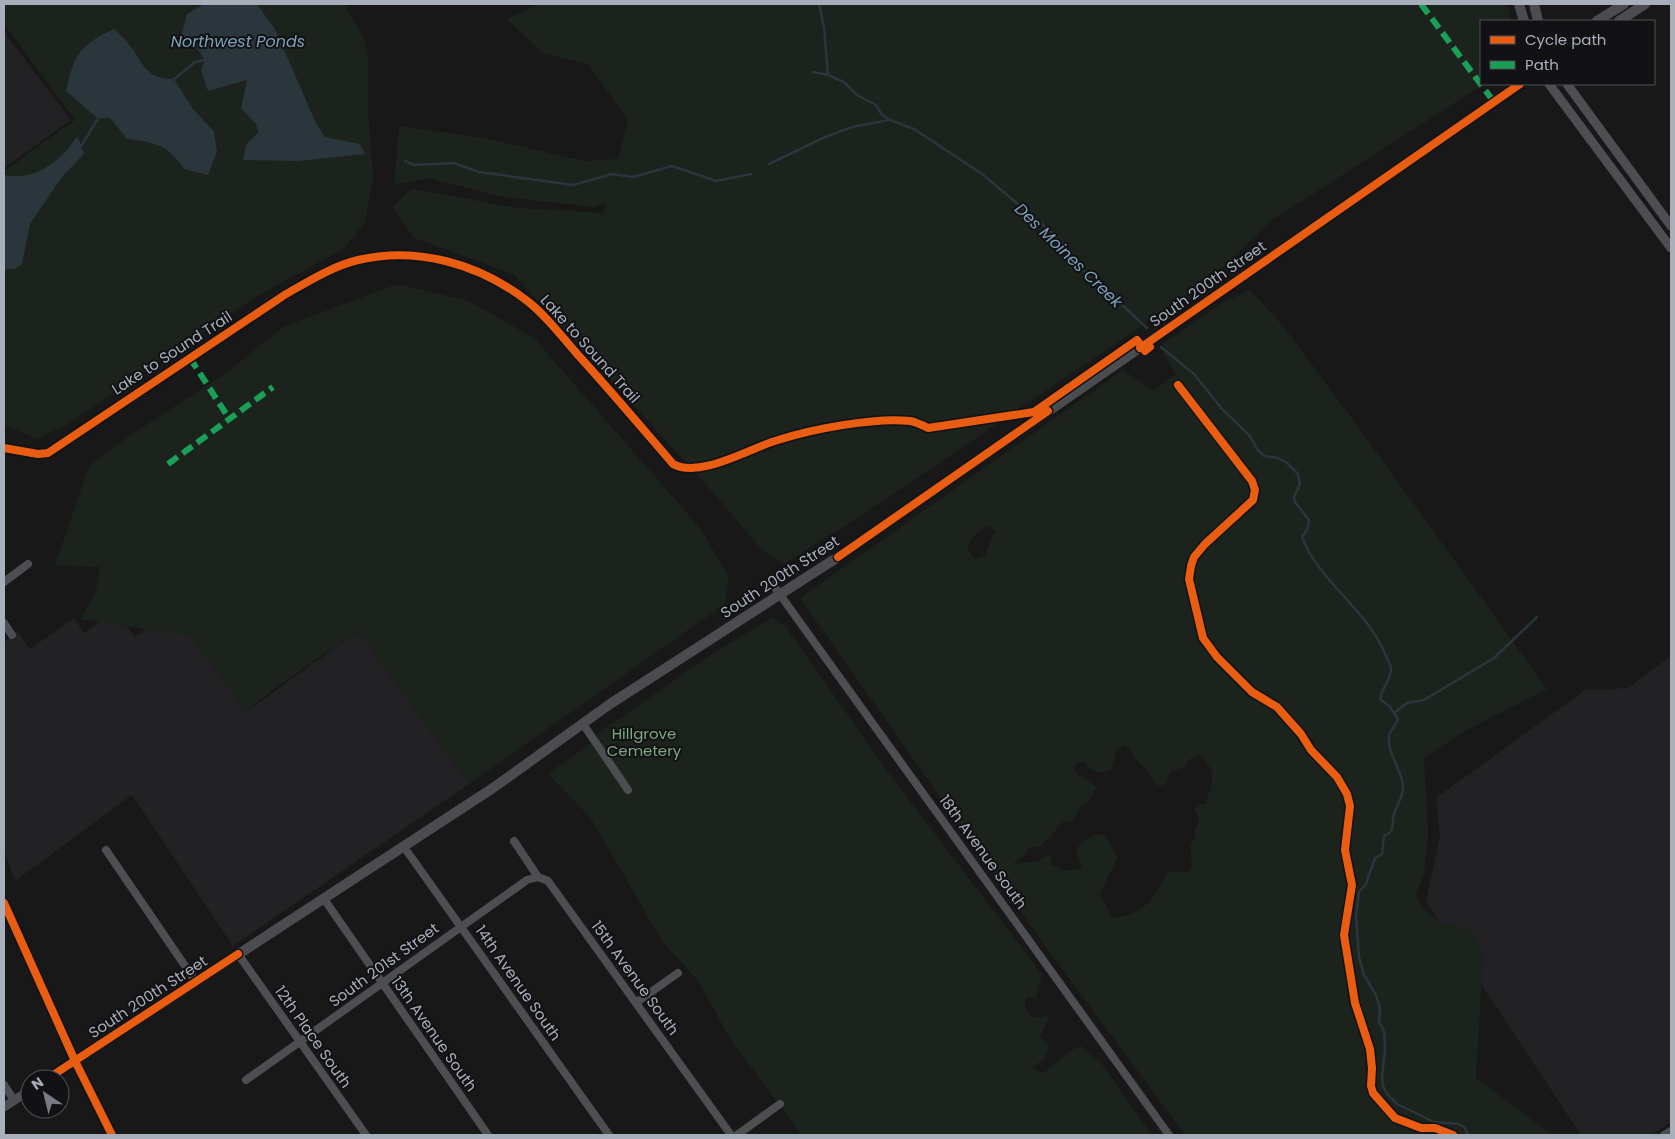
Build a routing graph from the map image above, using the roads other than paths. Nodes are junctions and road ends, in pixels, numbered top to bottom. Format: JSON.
{"nodes":[{"id":1,"x":1519,"y":4,"type":"edge"},
{"id":2,"x":1534,"y":4,"type":"edge"},
{"id":3,"x":1624,"y":4,"type":"edge"},
{"id":4,"x":1645,"y":4,"type":"edge"},
{"id":5,"x":1633,"y":8,"type":"edge"},
{"id":6,"x":1524,"y":20,"type":"edge"},
{"id":7,"x":1538,"y":20,"type":"edge"},
{"id":8,"x":1599,"y":20,"type":"edge"},
{"id":9,"x":1620,"y":20,"type":"edge"},
{"id":10,"x":1519,"y":85,"type":"edge"},
{"id":11,"x":1550,"y":85,"type":"edge"},
{"id":12,"x":1568,"y":85,"type":"edge"},
{"id":13,"x":1671,"y":226,"type":"edge"},
{"id":14,"x":1671,"y":248,"type":"edge"},
{"id":15,"x":28,"y":564,"type":"dead end"},
{"id":16,"x":4,"y":582,"type":"edge"},
{"id":17,"x":773,"y":586,"type":"dead end"},
{"id":18,"x":782,"y":595,"type":"junction"},
{"id":19,"x":4,"y":623,"type":"edge"},
{"id":20,"x":12,"y":634,"type":"dead end"},
{"id":21,"x":583,"y":724,"type":"junction"},
{"id":22,"x":628,"y":790,"type":"dead end"},
{"id":23,"x":514,"y":841,"type":"dead end"},
{"id":24,"x":404,"y":847,"type":"junction"},
{"id":25,"x":106,"y":850,"type":"dead end"},
{"id":26,"x":538,"y":877,"type":"junction"},
{"id":27,"x":324,"y":899,"type":"junction"},
{"id":28,"x":4,"y":903,"type":"edge"},
{"id":29,"x":461,"y":927,"type":"junction"},
{"id":30,"x":238,"y":954,"type":"junction"},
{"id":31,"x":678,"y":973,"type":"dead end"},
{"id":32,"x":196,"y":982,"type":"junction"},
{"id":33,"x":382,"y":984,"type":"junction"},
{"id":34,"x":637,"y":1002,"type":"junction"},
{"id":35,"x":299,"y":1042,"type":"junction"},
{"id":36,"x":74,"y":1061,"type":"junction"},
{"id":37,"x":62,"y":1069,"type":"edge"},
{"id":38,"x":246,"y":1080,"type":"dead end"},
{"id":39,"x":4,"y":1085,"type":"edge"},
{"id":40,"x":20,"y":1096,"type":"edge"},
{"id":41,"x":14,"y":1100,"type":"junction"},
{"id":42,"x":780,"y":1104,"type":"dead end"},
{"id":43,"x":4,"y":1107,"type":"edge"},
{"id":44,"x":1671,"y":1131,"type":"edge"},
{"id":45,"x":108,"y":1134,"type":"edge"},
{"id":46,"x":366,"y":1135,"type":"edge"},
{"id":47,"x":488,"y":1135,"type":"edge"},
{"id":48,"x":609,"y":1135,"type":"edge"},
{"id":49,"x":731,"y":1135,"type":"edge"},
{"id":50,"x":737,"y":1135,"type":"edge"},
{"id":51,"x":1168,"y":1135,"type":"edge"},
{"id":52,"x":1664,"y":1135,"type":"edge"}],
"edges":[{"from":1,"to":6,"type":"main road"},
{"from":2,"to":7,"type":"main road"},
{"from":3,"to":8,"type":"main road"},
{"from":4,"to":5,"type":"main road"},
{"from":5,"to":9,"type":"main road"},
{"from":10,"to":18,"type":"main road","name":"South 200th Street"},
{"from":11,"to":14,"type":"street"},
{"from":12,"to":13,"type":"street"},
{"from":15,"to":16,"type":"street"},
{"from":17,"to":18,"type":"street","name":"18th Avenue South"},
{"from":18,"to":21,"type":"main road","name":"South 200th Street"},
{"from":18,"to":51,"type":"street","name":"18th Avenue South"},
{"from":19,"to":20,"type":"street"},
{"from":21,"to":22,"type":"street"},
{"from":21,"to":24,"type":"main road","name":"South 200th Street"},
{"from":23,"to":26,"type":"street","name":"15th Avenue South"},
{"from":24,"to":27,"type":"main road","name":"South 200th Street"},
{"from":24,"to":29,"type":"street","name":"14th Avenue South"},
{"from":25,"to":32,"type":"street"},
{"from":26,"to":29,"type":"street","name":"South 201st Street"},
{"from":26,"to":34,"type":"street","name":"15th Avenue South"},
{"from":27,"to":30,"type":"main road","name":"South 200th Street"},
{"from":27,"to":33,"type":"street","name":"13th Avenue South"},
{"from":28,"to":36,"type":"main road"},
{"from":29,"to":33,"type":"street","name":"South 201st Street"},
{"from":29,"to":48,"type":"street","name":"14th Avenue South"},
{"from":30,"to":32,"type":"main road","name":"South 200th Street"},
{"from":30,"to":35,"type":"street","name":"12th Place South"},
{"from":31,"to":34,"type":"street"},
{"from":32,"to":36,"type":"main road","name":"South 200th Street"},
{"from":33,"to":35,"type":"street","name":"South 201st Street"},
{"from":33,"to":47,"type":"street","name":"13th Avenue South"},
{"from":34,"to":49,"type":"street","name":"15th Avenue South"},
{"from":35,"to":38,"type":"street","name":"South 201st Street"},
{"from":35,"to":46,"type":"street","name":"12th Place South"},
{"from":36,"to":37,"type":"street","name":"South 200th Street"},
{"from":36,"to":45,"type":"main road"},
{"from":39,"to":41,"type":"street"},
{"from":40,"to":41,"type":"street"},
{"from":41,"to":43,"type":"street"},
{"from":42,"to":50,"type":"street"},
{"from":44,"to":52,"type":"street"}]}
